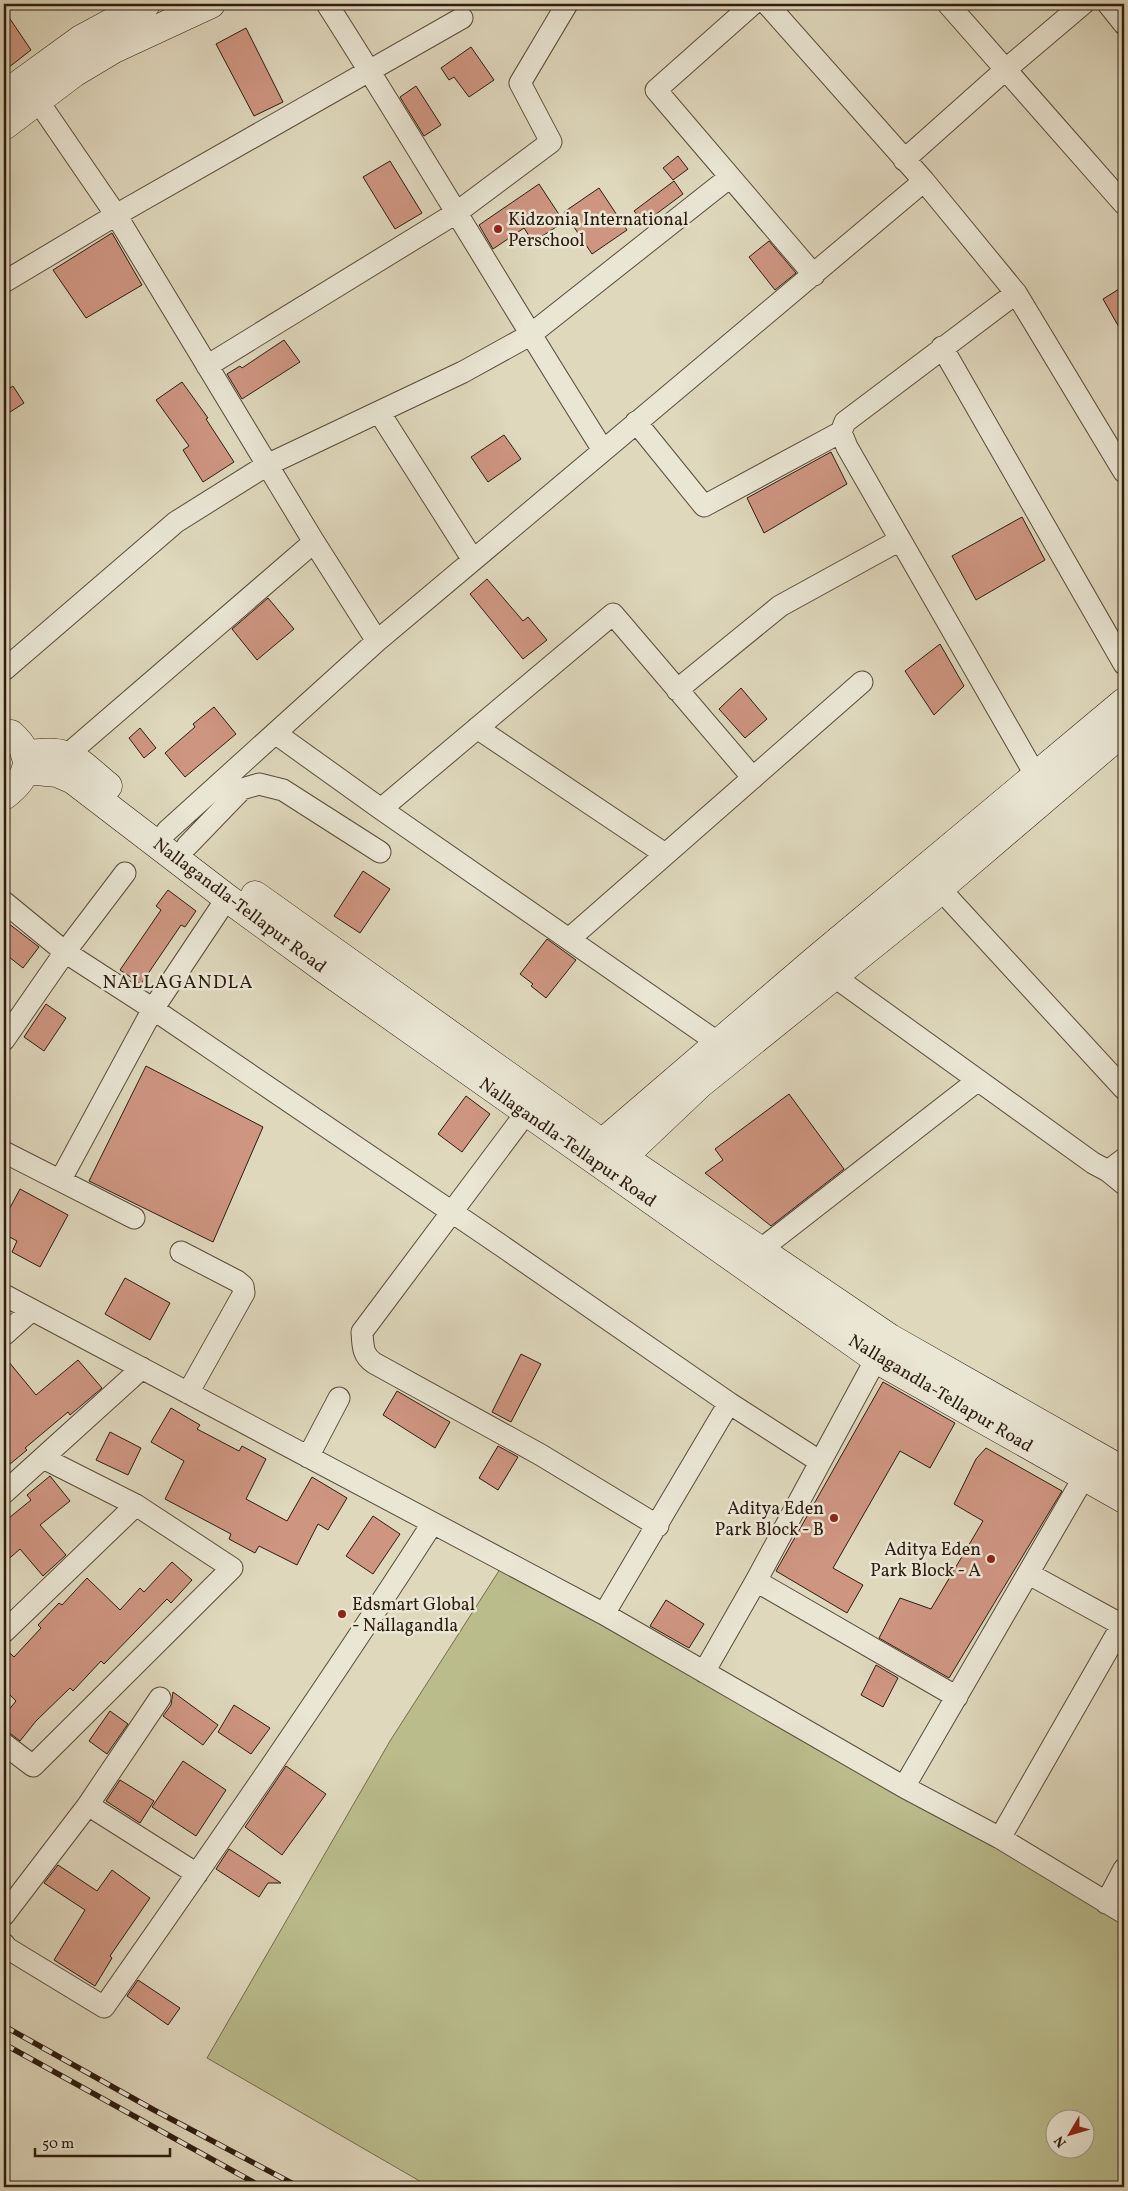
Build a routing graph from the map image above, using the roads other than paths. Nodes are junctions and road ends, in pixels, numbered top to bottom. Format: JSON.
{"nodes":[{"id":1,"x":146,"y":4,"type":"edge"},
{"id":2,"x":211,"y":4,"type":"edge"},
{"id":3,"x":326,"y":4,"type":"edge"},
{"id":4,"x":567,"y":4,"type":"edge"},
{"id":5,"x":753,"y":4,"type":"edge"},
{"id":6,"x":767,"y":4,"type":"edge"},
{"id":7,"x":948,"y":4,"type":"edge"},
{"id":8,"x":1083,"y":4,"type":"edge"},
{"id":9,"x":1108,"y":4,"type":"edge"},
{"id":10,"x":462,"y":18,"type":"dead end"},
{"id":11,"x":1124,"y":24,"type":"edge"},
{"id":12,"x":1005,"y":70,"type":"junction"},
{"id":13,"x":370,"y":71,"type":"junction"},
{"id":14,"x":4,"y":95,"type":"edge"},
{"id":15,"x":38,"y":101,"type":"junction"},
{"id":16,"x":4,"y":126,"type":"edge"},
{"id":17,"x":904,"y":160,"type":"junction"},
{"id":18,"x":730,"y":177,"type":"junction"},
{"id":19,"x":924,"y":181,"type":"junction"},
{"id":20,"x":1124,"y":204,"type":"edge"},
{"id":21,"x":456,"y":213,"type":"junction"},
{"id":22,"x":116,"y":215,"type":"junction"},
{"id":23,"x":814,"y":275,"type":"junction"},
{"id":24,"x":4,"y":282,"type":"edge"},
{"id":25,"x":1016,"y":293,"type":"junction"},
{"id":26,"x":530,"y":335,"type":"junction"},
{"id":27,"x":942,"y":347,"type":"junction"},
{"id":28,"x":208,"y":366,"type":"junction"},
{"id":29,"x":379,"y":412,"type":"junction"},
{"id":30,"x":636,"y":422,"type":"junction"},
{"id":31,"x":841,"y":432,"type":"junction"},
{"id":32,"x":603,"y":450,"type":"junction"},
{"id":33,"x":267,"y":465,"type":"junction"},
{"id":34,"x":1124,"y":472,"type":"edge"},
{"id":35,"x":900,"y":540,"type":"junction"},
{"id":36,"x":314,"y":542,"type":"junction"},
{"id":37,"x":473,"y":560,"type":"junction"},
{"id":38,"x":377,"y":641,"type":"junction"},
{"id":39,"x":1124,"y":664,"type":"edge"},
{"id":40,"x":4,"y":670,"type":"edge"},
{"id":41,"x":862,"y":682,"type":"dead end"},
{"id":42,"x":678,"y":690,"type":"junction"},
{"id":43,"x":1124,"y":702,"type":"edge"},
{"id":44,"x":477,"y":728,"type":"junction"},
{"id":45,"x":1124,"y":732,"type":"edge"},
{"id":46,"x":276,"y":733,"type":"junction"},
{"id":47,"x":14,"y":743,"type":"edge"},
{"id":48,"x":67,"y":755,"type":"junction"},
{"id":49,"x":1036,"y":776,"type":"junction"},
{"id":50,"x":753,"y":778,"type":"junction"},
{"id":51,"x":4,"y":796,"type":"edge"},
{"id":52,"x":381,"y":809,"type":"junction"},
{"id":53,"x":177,"y":839,"type":"junction"},
{"id":54,"x":380,"y":852,"type":"dead end"},
{"id":55,"x":665,"y":854,"type":"junction"},
{"id":56,"x":125,"y":873,"type":"dead end"},
{"id":57,"x":932,"y":880,"type":"junction"},
{"id":58,"x":226,"y":898,"type":"junction"},
{"id":59,"x":4,"y":902,"type":"edge"},
{"id":60,"x":570,"y":939,"type":"junction"},
{"id":61,"x":65,"y":952,"type":"junction"},
{"id":62,"x":335,"y":964,"type":"junction"},
{"id":63,"x":823,"y":969,"type":"junction"},
{"id":64,"x":153,"y":1009,"type":"junction"},
{"id":65,"x":4,"y":1040,"type":"edge"},
{"id":66,"x":717,"y":1042,"type":"junction"},
{"id":67,"x":977,"y":1082,"type":"junction"},
{"id":68,"x":1124,"y":1089,"type":"edge"},
{"id":69,"x":526,"y":1113,"type":"junction"},
{"id":70,"x":613,"y":1150,"type":"junction"},
{"id":71,"x":4,"y":1152,"type":"edge"},
{"id":72,"x":1116,"y":1165,"type":"edge"},
{"id":73,"x":61,"y":1179,"type":"junction"},
{"id":74,"x":1124,"y":1184,"type":"edge"},
{"id":75,"x":450,"y":1212,"type":"junction"},
{"id":76,"x":134,"y":1218,"type":"dead end"},
{"id":77,"x":760,"y":1250,"type":"junction"},
{"id":78,"x":181,"y":1252,"type":"dead end"},
{"id":79,"x":4,"y":1295,"type":"edge"},
{"id":80,"x":31,"y":1311,"type":"junction"},
{"id":81,"x":4,"y":1335,"type":"edge"},
{"id":82,"x":876,"y":1359,"type":"junction"},
{"id":83,"x":142,"y":1368,"type":"junction"},
{"id":84,"x":188,"y":1392,"type":"junction"},
{"id":85,"x":339,"y":1398,"type":"dead end"},
{"id":86,"x":728,"y":1403,"type":"junction"},
{"id":87,"x":308,"y":1457,"type":"junction"},
{"id":88,"x":43,"y":1458,"type":"junction"},
{"id":89,"x":819,"y":1461,"type":"junction"},
{"id":90,"x":1124,"y":1471,"type":"edge"},
{"id":91,"x":1084,"y":1477,"type":"junction"},
{"id":92,"x":4,"y":1493,"type":"edge"},
{"id":93,"x":1124,"y":1499,"type":"edge"},
{"id":94,"x":136,"y":1505,"type":"junction"},
{"id":95,"x":432,"y":1524,"type":"junction"},
{"id":96,"x":658,"y":1526,"type":"junction"},
{"id":97,"x":1029,"y":1574,"type":"junction"},
{"id":98,"x":756,"y":1580,"type":"junction"},
{"id":99,"x":604,"y":1614,"type":"junction"},
{"id":100,"x":1123,"y":1626,"type":"edge"},
{"id":101,"x":4,"y":1632,"type":"edge"},
{"id":102,"x":704,"y":1672,"type":"junction"},
{"id":103,"x":160,"y":1698,"type":"dead end"},
{"id":104,"x":957,"y":1698,"type":"junction"},
{"id":105,"x":4,"y":1744,"type":"edge"},
{"id":106,"x":904,"y":1787,"type":"junction"},
{"id":107,"x":88,"y":1804,"type":"junction"},
{"id":108,"x":1000,"y":1838,"type":"junction"},
{"id":109,"x":1124,"y":1869,"type":"edge"},
{"id":110,"x":197,"y":1874,"type":"junction"},
{"id":111,"x":1106,"y":1903,"type":"junction"},
{"id":112,"x":1124,"y":1914,"type":"edge"},
{"id":113,"x":4,"y":1915,"type":"edge"},
{"id":114,"x":4,"y":1944,"type":"edge"}],
"edges":[{"from":1,"to":14,"type":"street"},
{"from":2,"to":15,"type":"street"},
{"from":3,"to":13,"type":"street"},
{"from":4,"to":21,"type":"street"},
{"from":5,"to":18,"type":"street"},
{"from":6,"to":17,"type":"street"},
{"from":7,"to":12,"type":"street"},
{"from":8,"to":12,"type":"street"},
{"from":9,"to":11,"type":"street"},
{"from":10,"to":13,"type":"street"},
{"from":12,"to":17,"type":"street"},
{"from":12,"to":20,"type":"street"},
{"from":13,"to":21,"type":"street"},
{"from":13,"to":22,"type":"street"},
{"from":15,"to":16,"type":"street"},
{"from":15,"to":22,"type":"street"},
{"from":17,"to":19,"type":"street"},
{"from":18,"to":23,"type":"street"},
{"from":18,"to":26,"type":"street"},
{"from":19,"to":23,"type":"street"},
{"from":19,"to":25,"type":"street"},
{"from":21,"to":26,"type":"street"},
{"from":21,"to":28,"type":"street"},
{"from":22,"to":24,"type":"street"},
{"from":22,"to":28,"type":"street"},
{"from":23,"to":30,"type":"street"},
{"from":25,"to":27,"type":"street"},
{"from":25,"to":34,"type":"street"},
{"from":26,"to":29,"type":"street"},
{"from":26,"to":32,"type":"street"},
{"from":27,"to":31,"type":"street"},
{"from":27,"to":39,"type":"street"},
{"from":28,"to":33,"type":"street"},
{"from":29,"to":33,"type":"street"},
{"from":29,"to":37,"type":"street"},
{"from":30,"to":31,"type":"street"},
{"from":30,"to":32,"type":"street"},
{"from":31,"to":35,"type":"street"},
{"from":32,"to":37,"type":"street"},
{"from":33,"to":36,"type":"street"},
{"from":33,"to":40,"type":"street"},
{"from":35,"to":42,"type":"street"},
{"from":35,"to":49,"type":"street"},
{"from":36,"to":38,"type":"street"},
{"from":36,"to":48,"type":"street"},
{"from":37,"to":38,"type":"street"},
{"from":38,"to":46,"type":"street"},
{"from":41,"to":50,"type":"street"},
{"from":42,"to":44,"type":"street"},
{"from":42,"to":50,"type":"street"},
{"from":43,"to":49,"type":"street"},
{"from":44,"to":52,"type":"street"},
{"from":44,"to":55,"type":"street"},
{"from":45,"to":57,"type":"street"},
{"from":46,"to":52,"type":"street"},
{"from":46,"to":53,"type":"street"},
{"from":47,"to":48,"type":"street","name":"Nallagandla-Tellapur Road"},
{"from":47,"to":51,"type":"street"},
{"from":47,"to":58,"type":"street","name":"Nallagandla-Tellapur Road"},
{"from":48,"to":53,"type":"street","name":"Nallagandla-Tellapur Road"},
{"from":49,"to":57,"type":"street"},
{"from":50,"to":55,"type":"street"},
{"from":52,"to":60,"type":"street"},
{"from":53,"to":54,"type":"street"},
{"from":53,"to":62,"type":"street","name":"Nallagandla-Tellapur Road"},
{"from":55,"to":60,"type":"street"},
{"from":56,"to":61,"type":"street"},
{"from":57,"to":63,"type":"street"},
{"from":57,"to":68,"type":"street"},
{"from":58,"to":62,"type":"street","name":"Nallagandla-Tellapur Road"},
{"from":58,"to":64,"type":"street"},
{"from":59,"to":61,"type":"street"},
{"from":60,"to":66,"type":"street"},
{"from":61,"to":64,"type":"street"},
{"from":61,"to":65,"type":"street"},
{"from":62,"to":69,"type":"street","name":"Nallagandla-Tellapur Road"},
{"from":62,"to":70,"type":"street","name":"Nallagandla-Tellapur Road"},
{"from":63,"to":66,"type":"street"},
{"from":63,"to":67,"type":"street"},
{"from":63,"to":70,"type":"street"},
{"from":64,"to":73,"type":"street"},
{"from":64,"to":75,"type":"street"},
{"from":66,"to":70,"type":"street"},
{"from":67,"to":72,"type":"street"},
{"from":67,"to":77,"type":"street"},
{"from":69,"to":75,"type":"street"},
{"from":69,"to":82,"type":"street","name":"Nallagandla-Tellapur Road"},
{"from":70,"to":77,"type":"street","name":"Nallagandla-Tellapur Road"},
{"from":71,"to":73,"type":"street"},
{"from":72,"to":74,"type":"street"},
{"from":73,"to":76,"type":"street"},
{"from":75,"to":86,"type":"street"},
{"from":75,"to":96,"type":"street"},
{"from":77,"to":90,"type":"street","name":"Nallagandla-Tellapur Road"},
{"from":78,"to":84,"type":"street"},
{"from":79,"to":80,"type":"street"},
{"from":80,"to":81,"type":"street"},
{"from":80,"to":83,"type":"street"},
{"from":82,"to":89,"type":"street"},
{"from":82,"to":91,"type":"street","name":"Nallagandla-Tellapur Road"},
{"from":83,"to":84,"type":"street"},
{"from":83,"to":88,"type":"street"},
{"from":84,"to":87,"type":"street"},
{"from":85,"to":87,"type":"street"},
{"from":86,"to":89,"type":"street"},
{"from":86,"to":96,"type":"street"},
{"from":87,"to":95,"type":"street"},
{"from":88,"to":92,"type":"street"},
{"from":88,"to":94,"type":"street"},
{"from":89,"to":98,"type":"street"},
{"from":91,"to":93,"type":"street","name":"Nallagandla-Tellapur Road"},
{"from":91,"to":97,"type":"street"},
{"from":94,"to":101,"type":"street"},
{"from":94,"to":105,"type":"street"},
{"from":95,"to":99,"type":"street"},
{"from":95,"to":110,"type":"street"},
{"from":96,"to":99,"type":"street"},
{"from":97,"to":100,"type":"street"},
{"from":97,"to":104,"type":"street"},
{"from":98,"to":102,"type":"street"},
{"from":98,"to":104,"type":"street"},
{"from":99,"to":102,"type":"street"},
{"from":100,"to":108,"type":"street"},
{"from":102,"to":106,"type":"street"},
{"from":103,"to":107,"type":"street"},
{"from":104,"to":106,"type":"street"},
{"from":106,"to":108,"type":"street"},
{"from":107,"to":110,"type":"street"},
{"from":107,"to":113,"type":"street"},
{"from":108,"to":111,"type":"street"},
{"from":109,"to":111,"type":"street"},
{"from":110,"to":114,"type":"street"},
{"from":111,"to":112,"type":"street"}]}
